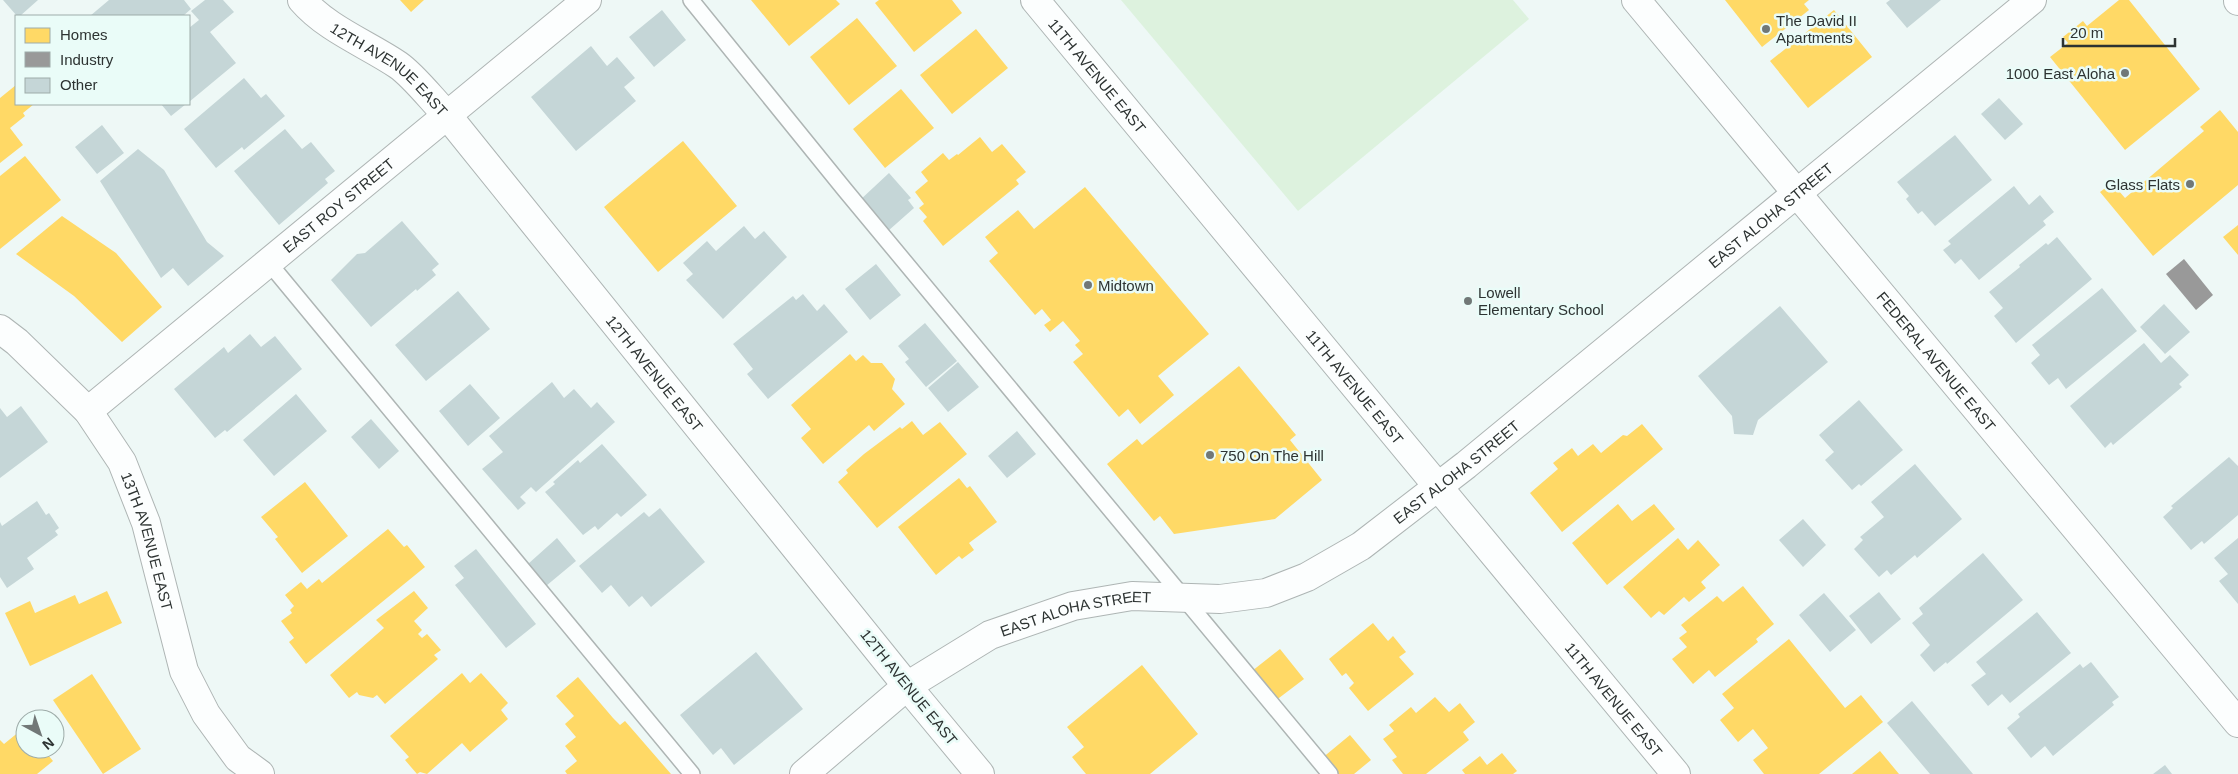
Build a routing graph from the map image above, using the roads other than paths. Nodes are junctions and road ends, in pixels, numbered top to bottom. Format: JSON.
{"nodes":[{"id":1,"x":302,"y":0,"type":"edge"},
{"id":2,"x":587,"y":0,"type":"edge"},
{"id":3,"x":691,"y":0,"type":"edge"},
{"id":4,"x":1035,"y":0,"type":"edge"},
{"id":5,"x":1636,"y":0,"type":"edge"},
{"id":6,"x":2032,"y":0,"type":"edge"},
{"id":7,"x":447,"y":115,"type":"junction"},
{"id":8,"x":1798,"y":193,"type":"junction"},
{"id":9,"x":268,"y":263,"type":"junction"},
{"id":10,"x":0,"y":329,"type":"edge"},
{"id":11,"x":88,"y":411,"type":"junction"},
{"id":12,"x":1438,"y":488,"type":"junction"},
{"id":13,"x":1185,"y":598,"type":"junction"},
{"id":14,"x":907,"y":686,"type":"junction"},
{"id":15,"x":2238,"y":723,"type":"edge"},
{"id":16,"x":260,"y":774,"type":"edge"},
{"id":17,"x":692,"y":774,"type":"edge"},
{"id":18,"x":804,"y":774,"type":"edge"},
{"id":19,"x":980,"y":774,"type":"edge"},
{"id":20,"x":1330,"y":774,"type":"edge"},
{"id":21,"x":1676,"y":774,"type":"edge"}],
"edges":[{"from":1,"to":7,"type":"street","name":"12TH AVENUE EAST"},
{"from":2,"to":7,"type":"street","name":"EAST ROY STREET"},
{"from":3,"to":13,"type":"lane"},
{"from":4,"to":12,"type":"street","name":"11TH AVENUE EAST"},
{"from":5,"to":8,"type":"street","name":"FEDERAL AVENUE EAST"},
{"from":6,"to":8,"type":"street","name":"EAST ALOHA STREET"},
{"from":7,"to":9,"type":"street","name":"EAST ROY STREET"},
{"from":7,"to":14,"type":"street","name":"12TH AVENUE EAST"},
{"from":8,"to":12,"type":"street","name":"EAST ALOHA STREET"},
{"from":8,"to":15,"type":"street","name":"FEDERAL AVENUE EAST"},
{"from":9,"to":11,"type":"street","name":"EAST ROY STREET"},
{"from":9,"to":17,"type":"lane"},
{"from":10,"to":11,"type":"street","name":"13TH AVENUE EAST"},
{"from":11,"to":16,"type":"street","name":"13TH AVENUE EAST"},
{"from":12,"to":13,"type":"street","name":"EAST ALOHA STREET"},
{"from":12,"to":21,"type":"street","name":"11TH AVENUE EAST"},
{"from":13,"to":14,"type":"street","name":"EAST ALOHA STREET"},
{"from":13,"to":20,"type":"lane"},
{"from":14,"to":18,"type":"street","name":"EAST ALOHA STREET"},
{"from":14,"to":19,"type":"street","name":"12TH AVENUE EAST"}]}
